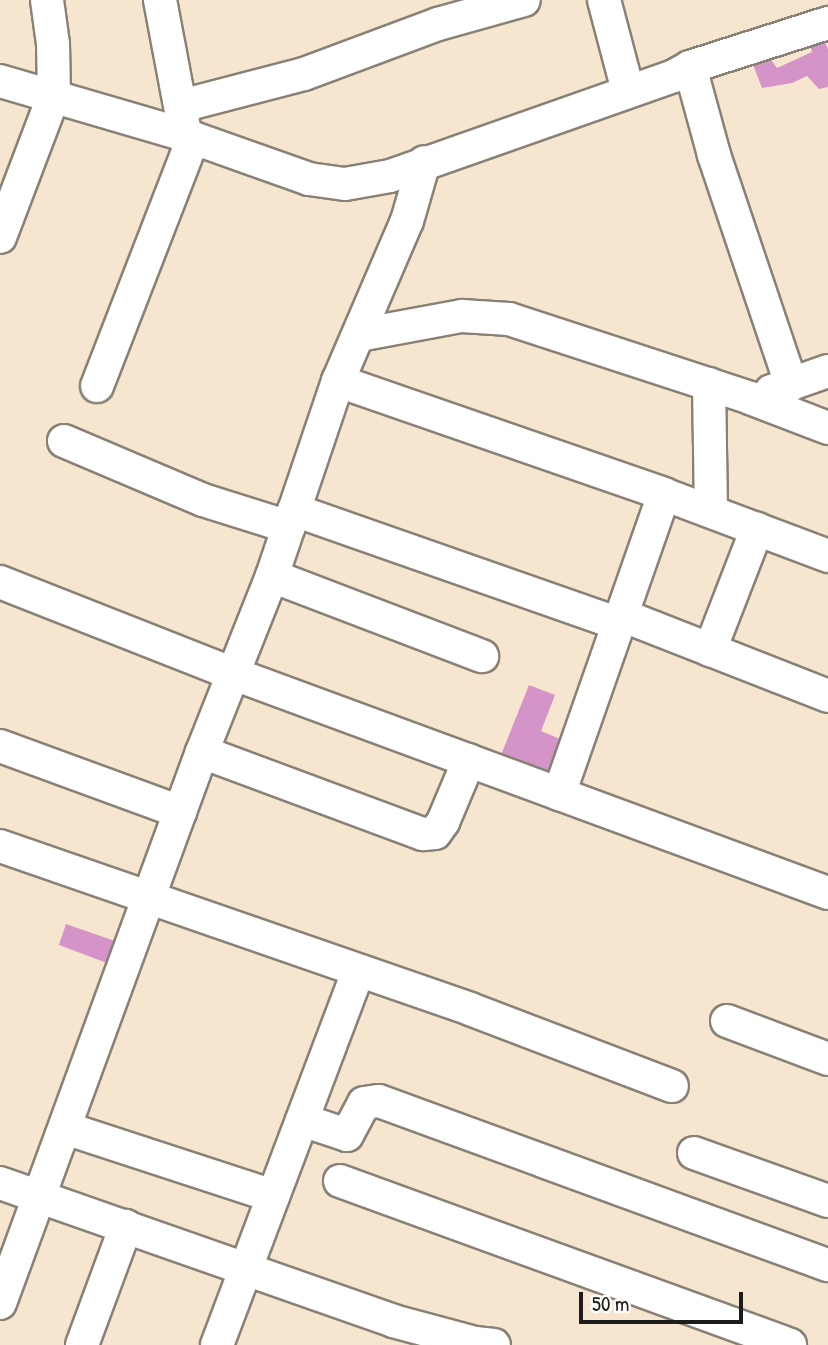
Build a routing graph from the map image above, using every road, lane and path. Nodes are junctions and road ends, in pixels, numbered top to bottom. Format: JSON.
{"nodes":[{"id":1,"x":47,"y":0,"type":"edge"},
{"id":2,"x":160,"y":0,"type":"edge"},
{"id":3,"x":524,"y":0,"type":"edge"},
{"id":4,"x":604,"y":0,"type":"edge"},
{"id":5,"x":435,"y":12,"type":"edge"},
{"id":6,"x":828,"y":23,"type":"edge"},
{"id":7,"x":690,"y":67,"type":"junction"},
{"id":8,"x":0,"y":80,"type":"edge"},
{"id":9,"x":628,"y":91,"type":"junction"},
{"id":10,"x":54,"y":95,"type":"junction"},
{"id":11,"x":186,"y":126,"type":"junction"},
{"id":12,"x":424,"y":162,"type":"junction"},
{"id":13,"x":0,"y":237,"type":"edge"},
{"id":14,"x":359,"y":335,"type":"junction"},
{"id":15,"x":828,"y":371,"type":"edge"},
{"id":16,"x":338,"y":381,"type":"junction"},
{"id":17,"x":709,"y":384,"type":"junction"},
{"id":18,"x":791,"y":384,"type":"junction"},
{"id":19,"x":97,"y":386,"type":"dead end"},
{"id":20,"x":750,"y":398,"type":"junction"},
{"id":21,"x":828,"y":428,"type":"edge"},
{"id":22,"x":64,"y":442,"type":"dead end"},
{"id":23,"x":664,"y":494,"type":"junction"},
{"id":24,"x":711,"y":512,"type":"junction"},
{"id":25,"x":292,"y":518,"type":"junction"},
{"id":26,"x":757,"y":529,"type":"junction"},
{"id":27,"x":828,"y":556,"type":"edge"},
{"id":28,"x":272,"y":576,"type":"junction"},
{"id":29,"x":0,"y":582,"type":"edge"},
{"id":30,"x":622,"y":620,"type":"junction"},
{"id":31,"x":710,"y":650,"type":"junction"},
{"id":32,"x":482,"y":656,"type":"dead end"},
{"id":33,"x":234,"y":674,"type":"junction"},
{"id":34,"x":828,"y":696,"type":"edge"},
{"id":35,"x":0,"y":746,"type":"edge"},
{"id":36,"x":202,"y":752,"type":"junction"},
{"id":37,"x":469,"y":761,"type":"junction"},
{"id":38,"x":559,"y":794,"type":"junction"},
{"id":39,"x":180,"y":812,"type":"junction"},
{"id":40,"x":0,"y":846,"type":"edge"},
{"id":41,"x":828,"y":893,"type":"edge"},
{"id":42,"x":149,"y":898,"type":"junction"},
{"id":43,"x":358,"y":971,"type":"junction"},
{"id":44,"x":727,"y":1021,"type":"dead end"},
{"id":45,"x":828,"y":1059,"type":"edge"},
{"id":46,"x":672,"y":1086,"type":"dead end"},
{"id":47,"x":302,"y":1120,"type":"junction"},
{"id":48,"x":65,"y":1128,"type":"junction"},
{"id":49,"x":694,"y":1153,"type":"dead end"},
{"id":50,"x":340,"y":1181,"type":"dead end"},
{"id":51,"x":0,"y":1183,"type":"edge"},
{"id":52,"x":40,"y":1196,"type":"junction"},
{"id":53,"x":273,"y":1196,"type":"junction"},
{"id":54,"x":828,"y":1201,"type":"edge"},
{"id":55,"x":127,"y":1226,"type":"junction"},
{"id":56,"x":828,"y":1265,"type":"edge"},
{"id":57,"x":244,"y":1269,"type":"junction"},
{"id":58,"x":0,"y":1303,"type":"edge"},
{"id":59,"x":388,"y":1333,"type":"edge"},
{"id":60,"x":82,"y":1345,"type":"edge"},
{"id":61,"x":217,"y":1345,"type":"edge"},
{"id":62,"x":494,"y":1345,"type":"edge"},
{"id":63,"x":790,"y":1345,"type":"edge"}],
"edges":[{"from":1,"to":10,"type":"street"},
{"from":2,"to":11,"type":"street"},
{"from":3,"to":5,"type":"street"},
{"from":4,"to":9,"type":"street"},
{"from":5,"to":11,"type":"street"},
{"from":6,"to":7,"type":"street"},
{"from":7,"to":9,"type":"street"},
{"from":7,"to":18,"type":"street"},
{"from":8,"to":10,"type":"street"},
{"from":9,"to":12,"type":"street"},
{"from":10,"to":11,"type":"street"},
{"from":10,"to":13,"type":"street"},
{"from":11,"to":12,"type":"street"},
{"from":11,"to":19,"type":"street"},
{"from":12,"to":14,"type":"street"},
{"from":14,"to":16,"type":"street"},
{"from":14,"to":17,"type":"street"},
{"from":15,"to":18,"type":"street"},
{"from":16,"to":23,"type":"street"},
{"from":16,"to":25,"type":"street"},
{"from":17,"to":20,"type":"street"},
{"from":17,"to":24,"type":"street"},
{"from":18,"to":20,"type":"street"},
{"from":20,"to":21,"type":"street"},
{"from":22,"to":25,"type":"street"},
{"from":23,"to":24,"type":"street"},
{"from":23,"to":30,"type":"street"},
{"from":24,"to":26,"type":"street"},
{"from":25,"to":28,"type":"street"},
{"from":25,"to":30,"type":"street"},
{"from":26,"to":27,"type":"street"},
{"from":26,"to":31,"type":"street"},
{"from":28,"to":32,"type":"street"},
{"from":28,"to":33,"type":"street"},
{"from":29,"to":33,"type":"street"},
{"from":30,"to":31,"type":"street"},
{"from":30,"to":38,"type":"street"},
{"from":31,"to":34,"type":"street"},
{"from":33,"to":36,"type":"street"},
{"from":33,"to":37,"type":"street"},
{"from":35,"to":39,"type":"street"},
{"from":36,"to":37,"type":"street"},
{"from":36,"to":39,"type":"street"},
{"from":37,"to":38,"type":"street"},
{"from":38,"to":41,"type":"street"},
{"from":39,"to":42,"type":"street"},
{"from":40,"to":42,"type":"street"},
{"from":42,"to":43,"type":"street"},
{"from":42,"to":48,"type":"street"},
{"from":43,"to":46,"type":"street"},
{"from":43,"to":47,"type":"street"},
{"from":44,"to":45,"type":"street"},
{"from":47,"to":53,"type":"street"},
{"from":47,"to":56,"type":"street"},
{"from":48,"to":52,"type":"street"},
{"from":48,"to":53,"type":"street"},
{"from":49,"to":54,"type":"street"},
{"from":50,"to":63,"type":"street"},
{"from":51,"to":52,"type":"street"},
{"from":52,"to":55,"type":"street"},
{"from":52,"to":58,"type":"street"},
{"from":53,"to":57,"type":"street"},
{"from":55,"to":57,"type":"street"},
{"from":55,"to":60,"type":"street"},
{"from":57,"to":59,"type":"street"},
{"from":57,"to":61,"type":"street"},
{"from":59,"to":62,"type":"street"}]}
